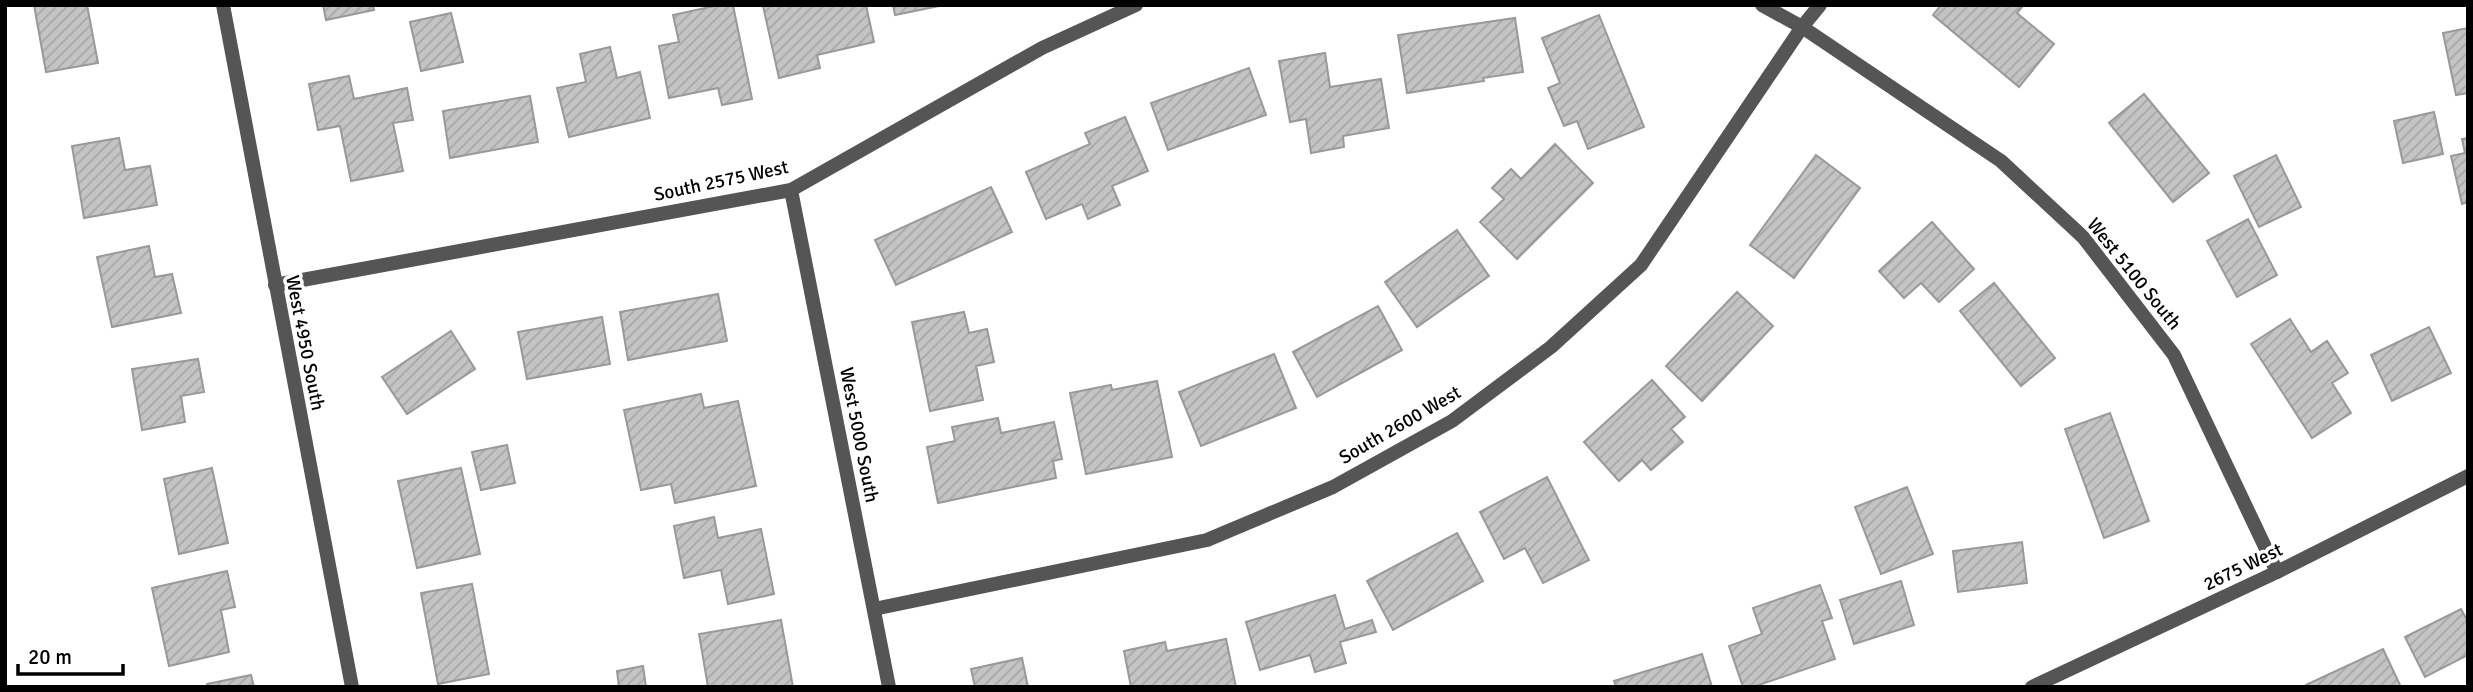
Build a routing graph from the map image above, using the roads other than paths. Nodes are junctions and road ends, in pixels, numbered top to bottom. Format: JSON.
{"nodes":[{"id":1,"x":223,"y":5,"type":"edge"},
{"id":2,"x":1136,"y":5,"type":"edge"},
{"id":3,"x":1762,"y":5,"type":"edge"},
{"id":4,"x":1819,"y":5,"type":"edge"},
{"id":5,"x":1802,"y":27,"type":"junction"},
{"id":6,"x":790,"y":190,"type":"junction"},
{"id":7,"x":275,"y":285,"type":"junction"},
{"id":8,"x":2468,"y":476,"type":"edge"},
{"id":9,"x":2277,"y":572,"type":"junction"},
{"id":10,"x":874,"y":609,"type":"junction"},
{"id":11,"x":352,"y":687,"type":"edge"},
{"id":12,"x":889,"y":687,"type":"edge"},
{"id":13,"x":2032,"y":687,"type":"edge"}],
"edges":[{"from":1,"to":7,"type":"street","name":"West 4950 South"},
{"from":2,"to":6,"type":"street","name":"South 2575 West"},
{"from":3,"to":5,"type":"street"},
{"from":4,"to":5,"type":"street","name":"South 2600 West"},
{"from":5,"to":9,"type":"street","name":"West 5100 South"},
{"from":5,"to":10,"type":"street","name":"South 2600 West"},
{"from":6,"to":7,"type":"street","name":"South 2575 West"},
{"from":6,"to":10,"type":"street","name":"West 5000 South"},
{"from":7,"to":11,"type":"street","name":"West 4950 South"},
{"from":8,"to":9,"type":"street","name":"2675 West"},
{"from":9,"to":13,"type":"street","name":"2675 West"},
{"from":10,"to":12,"type":"street","name":"West 5000 South"}]}
